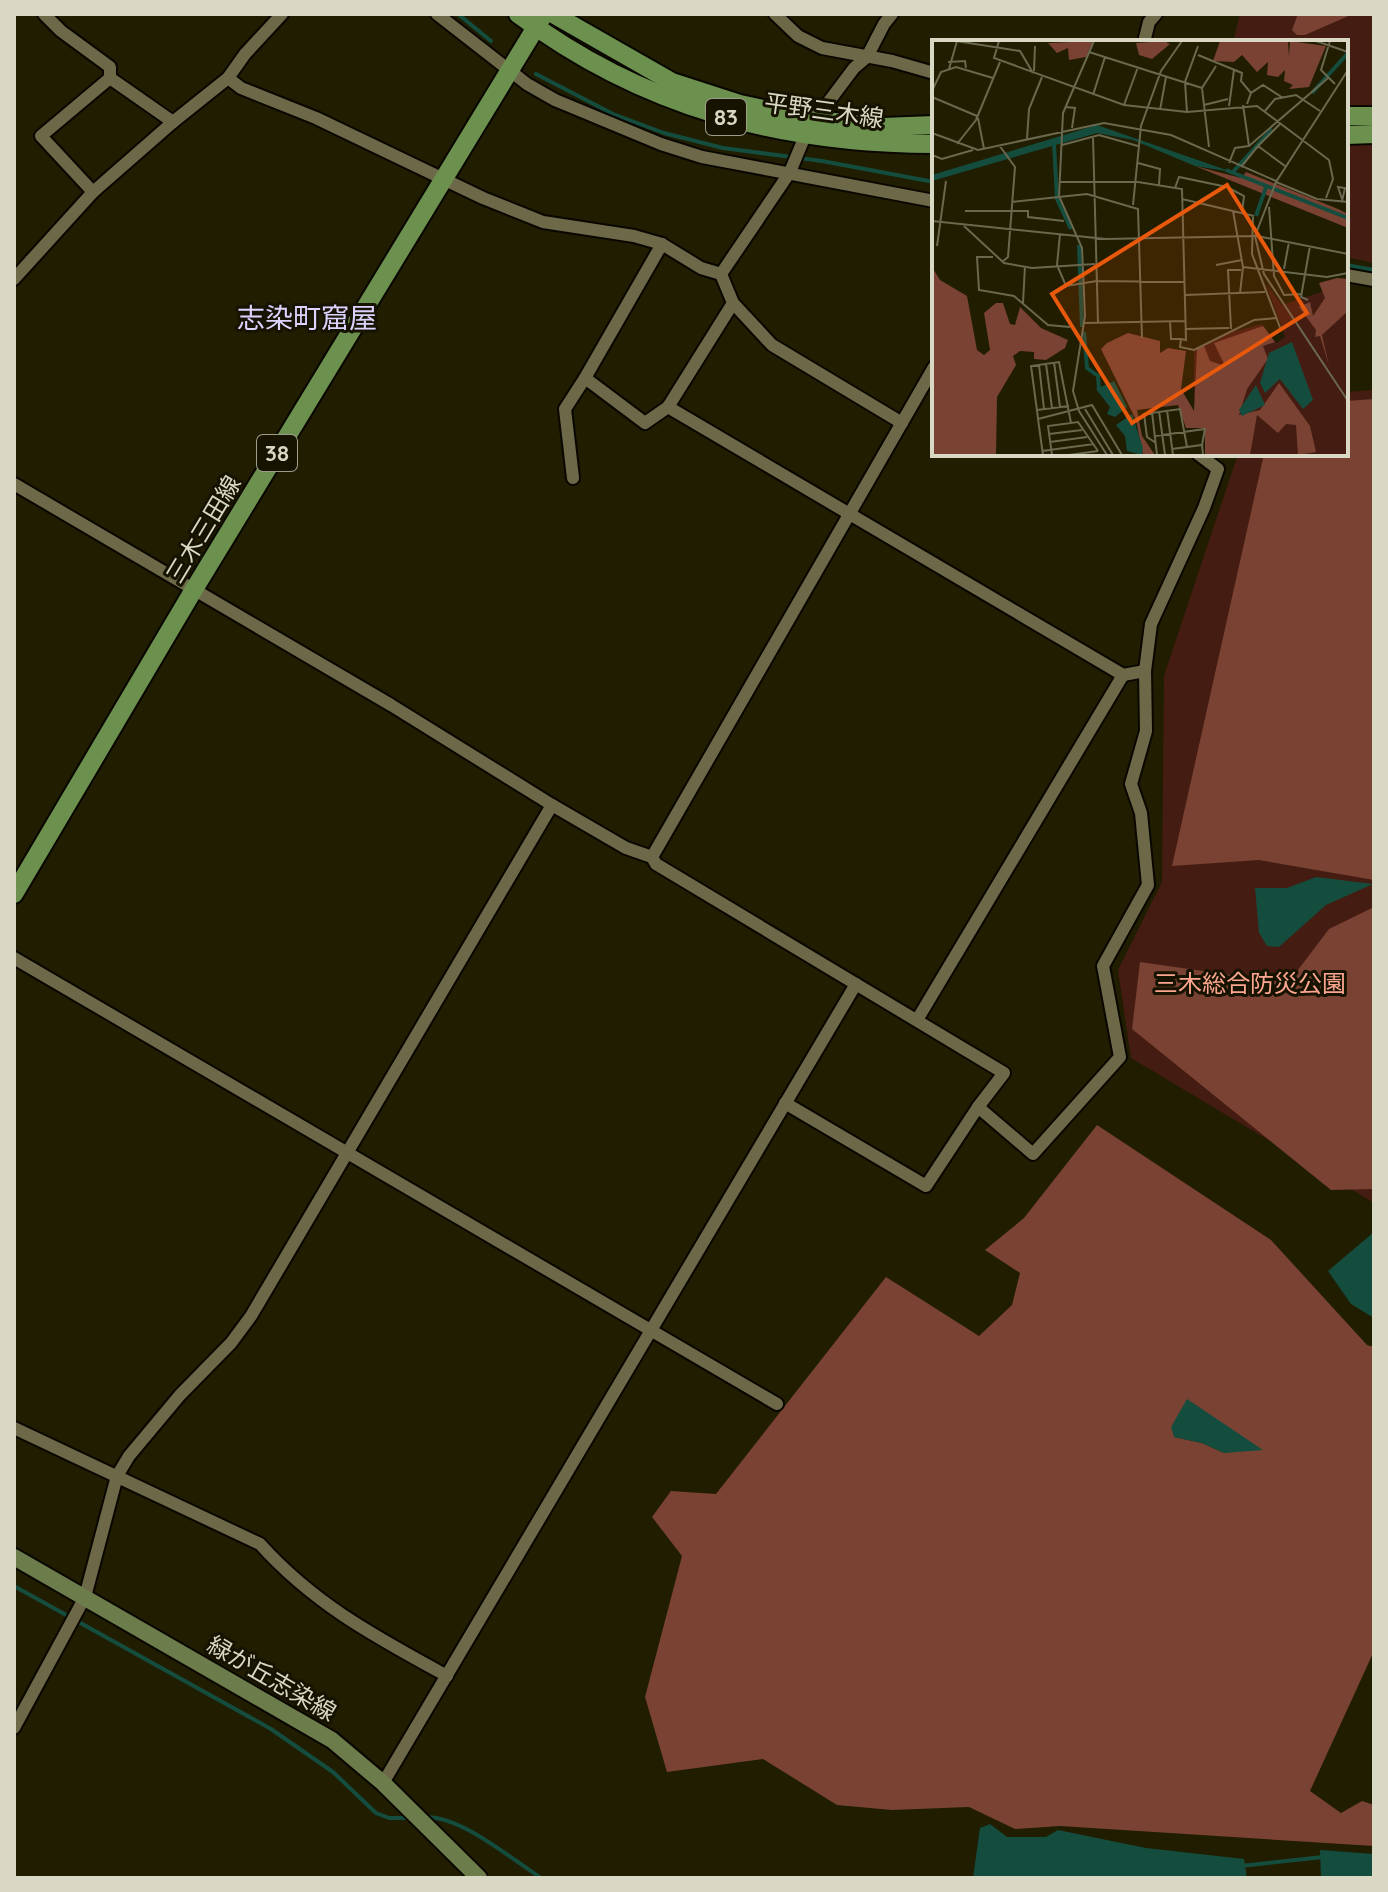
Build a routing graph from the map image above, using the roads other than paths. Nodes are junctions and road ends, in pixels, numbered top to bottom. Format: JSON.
{"nodes":[{"id":1,"x":44,"y":14,"type":"edge"},
{"id":2,"x":282,"y":14,"type":"edge"},
{"id":3,"x":437,"y":14,"type":"edge"},
{"id":4,"x":518,"y":14,"type":"edge"},
{"id":5,"x":553,"y":14,"type":"edge"},
{"id":6,"x":775,"y":14,"type":"edge"},
{"id":7,"x":892,"y":14,"type":"edge"},
{"id":8,"x":1156,"y":14,"type":"edge"},
{"id":9,"x":540,"y":21,"type":"edge"},
{"id":10,"x":1144,"y":40,"type":"edge"},
{"id":11,"x":867,"y":57,"type":"junction"},
{"id":12,"x":508,"y":71,"type":"junction"},
{"id":13,"x":932,"y":73,"type":"edge"},
{"id":14,"x":110,"y":78,"type":"junction"},
{"id":15,"x":228,"y":78,"type":"junction"},
{"id":16,"x":1348,"y":116,"type":"edge"},
{"id":17,"x":1374,"y":116,"type":"edge"},
{"id":18,"x":173,"y":122,"type":"junction"},
{"id":19,"x":932,"y":125,"type":"edge"},
{"id":20,"x":810,"y":128,"type":"junction"},
{"id":21,"x":1374,"y":134,"type":"edge"},
{"id":22,"x":1348,"y":135,"type":"edge"},
{"id":23,"x":932,"y":144,"type":"edge"},
{"id":24,"x":790,"y":172,"type":"junction"},
{"id":25,"x":443,"y":180,"type":"junction"},
{"id":26,"x":93,"y":192,"type":"junction"},
{"id":27,"x":932,"y":201,"type":"edge"},
{"id":28,"x":662,"y":244,"type":"junction"},
{"id":29,"x":721,"y":274,"type":"junction"},
{"id":30,"x":1348,"y":275,"type":"edge"},
{"id":31,"x":14,"y":279,"type":"edge"},
{"id":32,"x":1374,"y":280,"type":"edge"},
{"id":33,"x":733,"y":303,"type":"junction"},
{"id":34,"x":932,"y":370,"type":"edge"},
{"id":35,"x":585,"y":378,"type":"junction"},
{"id":36,"x":668,"y":407,"type":"junction"},
{"id":37,"x":902,"y":423,"type":"junction"},
{"id":38,"x":1201,"y":456,"type":"edge"},
{"id":39,"x":573,"y":478,"type":"dead end"},
{"id":40,"x":14,"y":484,"type":"edge"},
{"id":41,"x":848,"y":515,"type":"junction"},
{"id":42,"x":193,"y":591,"type":"junction"},
{"id":43,"x":1145,"y":671,"type":"junction"},
{"id":44,"x":1123,"y":675,"type":"junction"},
{"id":45,"x":552,"y":805,"type":"junction"},
{"id":46,"x":652,"y":857,"type":"junction"},
{"id":47,"x":14,"y":894,"type":"edge"},
{"id":48,"x":14,"y":958,"type":"edge"},
{"id":49,"x":856,"y":984,"type":"junction"},
{"id":50,"x":917,"y":1020,"type":"junction"},
{"id":51,"x":785,"y":1103,"type":"junction"},
{"id":52,"x":978,"y":1107,"type":"junction"},
{"id":53,"x":346,"y":1152,"type":"junction"},
{"id":54,"x":650,"y":1331,"type":"junction"},
{"id":55,"x":777,"y":1404,"type":"dead end"},
{"id":56,"x":14,"y":1428,"type":"edge"},
{"id":57,"x":117,"y":1476,"type":"junction"},
{"id":58,"x":14,"y":1557,"type":"edge"},
{"id":59,"x":85,"y":1597,"type":"junction"},
{"id":60,"x":447,"y":1676,"type":"junction"},
{"id":61,"x":14,"y":1728,"type":"edge"},
{"id":62,"x":383,"y":1783,"type":"junction"},
{"id":63,"x":479,"y":1878,"type":"edge"}],
"edges":[{"from":1,"to":14,"type":"street"},
{"from":2,"to":15,"type":"street"},
{"from":3,"to":12,"type":"street"},
{"from":4,"to":9,"type":"main road"},
{"from":5,"to":20,"type":"main road","name":"平野三木線","number":"83"},
{"from":6,"to":11,"type":"street"},
{"from":7,"to":11,"type":"street"},
{"from":8,"to":10,"type":"street"},
{"from":9,"to":12,"type":"main road","name":"三木三田線","number":"38"},
{"from":9,"to":20,"type":"main road","name":"平野三木線","number":"83"},
{"from":11,"to":13,"type":"street"},
{"from":11,"to":20,"type":"street"},
{"from":12,"to":24,"type":"street"},
{"from":12,"to":25,"type":"main road","name":"三木三田線","number":"38"},
{"from":14,"to":18,"type":"street"},
{"from":14,"to":26,"type":"street"},
{"from":15,"to":18,"type":"street"},
{"from":15,"to":25,"type":"street"},
{"from":16,"to":17,"type":"main road"},
{"from":18,"to":26,"type":"street"},
{"from":19,"to":20,"type":"main road","name":"平野三木線","number":"83"},
{"from":20,"to":23,"type":"main road","name":"平野三木線","number":"83"},
{"from":20,"to":24,"type":"street"},
{"from":21,"to":22,"type":"main road"},
{"from":24,"to":27,"type":"street"},
{"from":24,"to":29,"type":"street"},
{"from":25,"to":28,"type":"street"},
{"from":25,"to":42,"type":"main road","name":"三木三田線","number":"38"},
{"from":26,"to":31,"type":"street"},
{"from":28,"to":29,"type":"street"},
{"from":28,"to":35,"type":"street"},
{"from":29,"to":33,"type":"street"},
{"from":30,"to":32,"type":"street"},
{"from":33,"to":36,"type":"street"},
{"from":33,"to":37,"type":"street"},
{"from":34,"to":37,"type":"street"},
{"from":35,"to":36,"type":"street"},
{"from":35,"to":39,"type":"street"},
{"from":36,"to":41,"type":"street"},
{"from":37,"to":41,"type":"street"},
{"from":38,"to":43,"type":"street"},
{"from":40,"to":42,"type":"street"},
{"from":41,"to":44,"type":"street"},
{"from":41,"to":46,"type":"street"},
{"from":42,"to":45,"type":"street"},
{"from":42,"to":47,"type":"main road","name":"三木三田線","number":"38"},
{"from":43,"to":44,"type":"street"},
{"from":43,"to":52,"type":"street"},
{"from":44,"to":50,"type":"street"},
{"from":45,"to":46,"type":"street"},
{"from":45,"to":53,"type":"street"},
{"from":46,"to":49,"type":"street"},
{"from":48,"to":53,"type":"street"},
{"from":49,"to":50,"type":"street"},
{"from":49,"to":51,"type":"street"},
{"from":50,"to":52,"type":"street"},
{"from":51,"to":52,"type":"street"},
{"from":51,"to":54,"type":"street"},
{"from":53,"to":54,"type":"street"},
{"from":53,"to":57,"type":"street"},
{"from":54,"to":55,"type":"street"},
{"from":54,"to":60,"type":"street"},
{"from":56,"to":57,"type":"street"},
{"from":57,"to":59,"type":"street"},
{"from":57,"to":60,"type":"street"},
{"from":58,"to":59,"type":"street","name":"緑が丘志染線"},
{"from":59,"to":61,"type":"street"},
{"from":59,"to":62,"type":"street","name":"緑が丘志染線"},
{"from":60,"to":62,"type":"street"},
{"from":62,"to":63,"type":"street","name":"緑が丘志染線"}]}
